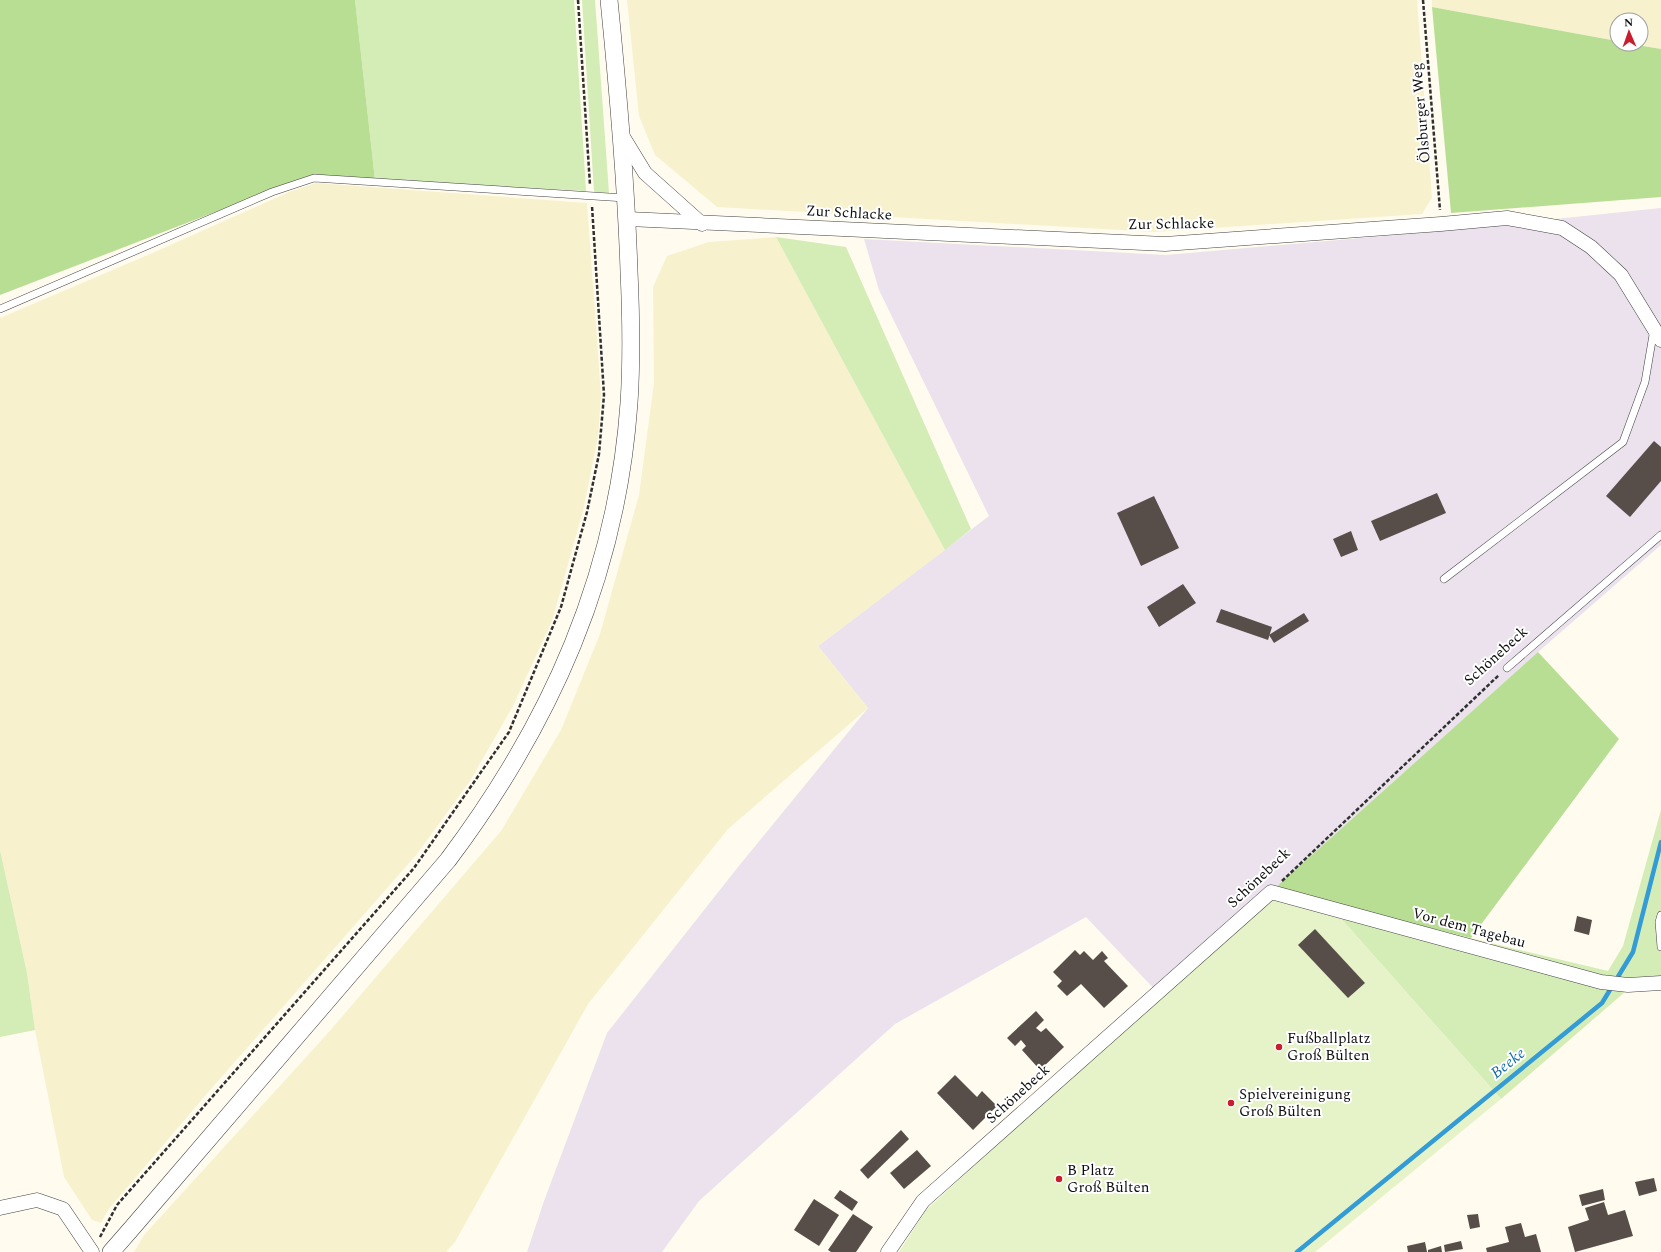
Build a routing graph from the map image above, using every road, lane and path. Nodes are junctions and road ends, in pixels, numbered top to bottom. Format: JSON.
{"nodes":[{"id":1,"x":578,"y":0,"type":"edge"},
{"id":2,"x":609,"y":0,"type":"edge"},
{"id":3,"x":1423,"y":0,"type":"edge"},
{"id":4,"x":622,"y":137,"type":"junction"},
{"id":5,"x":591,"y":195,"type":"junction"},
{"id":6,"x":626,"y":198,"type":"junction"},
{"id":7,"x":628,"y":219,"type":"junction"},
{"id":8,"x":702,"y":224,"type":"junction"},
{"id":9,"x":1441,"y":224,"type":"junction"},
{"id":10,"x":0,"y":309,"type":"edge"},
{"id":11,"x":1657,"y":335,"type":"edge"},
{"id":12,"x":1661,"y":535,"type":"edge"},
{"id":13,"x":1444,"y":579,"type":"dead end"},
{"id":14,"x":1507,"y":668,"type":"joint"},
{"id":15,"x":1271,"y":892,"type":"junction"},
{"id":16,"x":1661,"y":915,"type":"edge"},
{"id":17,"x":1661,"y":947,"type":"edge"},
{"id":18,"x":1661,"y":982,"type":"edge"},
{"id":19,"x":0,"y":1208,"type":"edge"},
{"id":20,"x":92,"y":1252,"type":"edge"},
{"id":21,"x":110,"y":1252,"type":"edge"},
{"id":22,"x":888,"y":1252,"type":"edge"}],
"edges":[{"from":1,"to":5,"type":"path"},
{"from":2,"to":4,"type":"street"},
{"from":3,"to":9,"type":"path","name":"Ölsburger Weg"},
{"from":4,"to":6,"type":"street"},
{"from":4,"to":8,"type":"street"},
{"from":5,"to":6,"type":"lane"},
{"from":5,"to":10,"type":"lane"},
{"from":5,"to":20,"type":"path"},
{"from":6,"to":7,"type":"street"},
{"from":7,"to":8,"type":"street","name":"Zur Schlacke"},
{"from":7,"to":21,"type":"street"},
{"from":8,"to":9,"type":"street","name":"Zur Schlacke"},
{"from":9,"to":11,"type":"street","name":"Zur Schlacke"},
{"from":11,"to":13,"type":"lane"},
{"from":12,"to":14,"type":"lane","name":"Schönebeck"},
{"from":14,"to":15,"type":"path","name":"Schönebeck"},
{"from":15,"to":18,"type":"street","name":"Vor dem Tagebau"},
{"from":15,"to":22,"type":"street","name":"Schönebeck"},
{"from":16,"to":17,"type":"lane"},
{"from":19,"to":20,"type":"street"}]}
